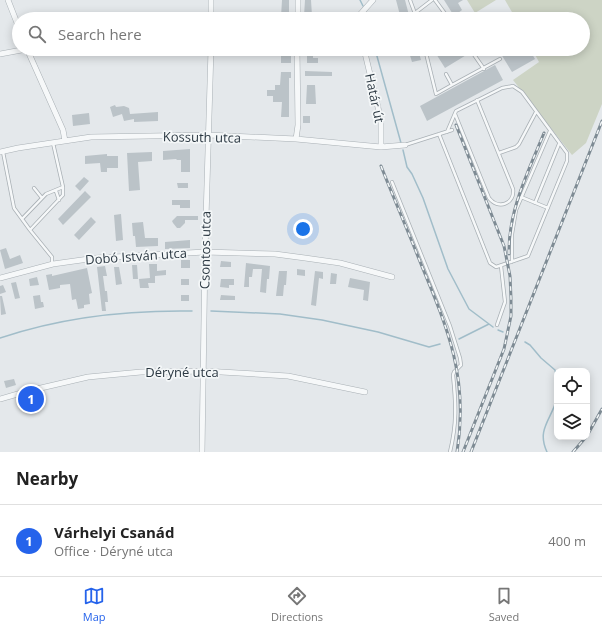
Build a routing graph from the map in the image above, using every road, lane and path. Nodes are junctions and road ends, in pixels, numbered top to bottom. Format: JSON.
{"nodes":[{"id":1,"x":8,"y":0,"type":"edge"},
{"id":2,"x":211,"y":0,"type":"edge"},
{"id":3,"x":298,"y":0,"type":"edge"},
{"id":4,"x":410,"y":0,"type":"edge"},
{"id":5,"x":432,"y":0,"type":"edge"},
{"id":6,"x":435,"y":0,"type":"edge"},
{"id":7,"x":371,"y":1,"type":"edge"},
{"id":8,"x":13,"y":12,"type":"edge"},
{"id":9,"x":211,"y":12,"type":"edge"},
{"id":10,"x":298,"y":12,"type":"edge"},
{"id":11,"x":362,"y":12,"type":"edge"},
{"id":12,"x":415,"y":12,"type":"edge"},
{"id":13,"x":416,"y":12,"type":"edge"},
{"id":14,"x":444,"y":12,"type":"edge"},
{"id":15,"x":12,"y":52,"type":"edge"},
{"id":16,"x":0,"y":54,"type":"edge"},
{"id":17,"x":30,"y":56,"type":"edge"},
{"id":18,"x":211,"y":56,"type":"edge"},
{"id":19,"x":297,"y":56,"type":"edge"},
{"id":20,"x":366,"y":56,"type":"edge"},
{"id":21,"x":427,"y":56,"type":"edge"},
{"id":22,"x":475,"y":56,"type":"edge"},
{"id":23,"x":500,"y":59,"type":"dead end"},
{"id":24,"x":484,"y":69,"type":"junction"},
{"id":25,"x":446,"y":74,"type":"dead end"},
{"id":26,"x":452,"y":85,"type":"junction"},
{"id":27,"x":477,"y":100,"type":"junction"},
{"id":28,"x":536,"y":112,"type":"junction"},
{"id":29,"x":455,"y":113,"type":"junction"},
{"id":30,"x":452,"y":130,"type":"dead end"},
{"id":31,"x":550,"y":130,"type":"junction"},
{"id":32,"x":447,"y":132,"type":"junction"},
{"id":33,"x":439,"y":134,"type":"junction"},
{"id":34,"x":208,"y":135,"type":"junction"},
{"id":35,"x":296,"y":139,"type":"junction"},
{"id":36,"x":66,"y":141,"type":"junction"},
{"id":37,"x":53,"y":143,"type":"junction"},
{"id":38,"x":559,"y":143,"type":"junction"},
{"id":39,"x":405,"y":145,"type":"joint"},
{"id":40,"x":381,"y":147,"type":"junction"},
{"id":41,"x":2,"y":152,"type":"edge"},
{"id":42,"x":499,"y":153,"type":"junction"},
{"id":43,"x":392,"y":182,"type":"dead end"},
{"id":44,"x":63,"y":187,"type":"junction"},
{"id":45,"x":34,"y":188,"type":"dead end"},
{"id":46,"x":56,"y":191,"type":"junction"},
{"id":47,"x":521,"y":197,"type":"junction"},
{"id":48,"x":42,"y":198,"type":"junction"},
{"id":49,"x":59,"y":200,"type":"junction"},
{"id":50,"x":535,"y":203,"type":"junction"},
{"id":51,"x":548,"y":208,"type":"junction"},
{"id":52,"x":22,"y":219,"type":"junction"},
{"id":53,"x":30,"y":230,"type":"junction"},
{"id":54,"x":205,"y":252,"type":"junction"},
{"id":55,"x":512,"y":262,"type":"junction"},
{"id":56,"x":53,"y":264,"type":"junction"},
{"id":57,"x":501,"y":266,"type":"junction"},
{"id":58,"x":392,"y":277,"type":"dead end"},
{"id":59,"x":0,"y":278,"type":"edge"},
{"id":60,"x":497,"y":324,"type":"dead end"},
{"id":61,"x":204,"y":371,"type":"junction"},
{"id":62,"x":364,"y":392,"type":"dead end"},
{"id":63,"x":0,"y":399,"type":"edge"},
{"id":64,"x":202,"y":452,"type":"edge"},
{"id":65,"x":450,"y":452,"type":"edge"}],
"edges":[{"from":1,"to":8,"type":"street"},
{"from":2,"to":9,"type":"street"},
{"from":3,"to":10,"type":"street"},
{"from":4,"to":12,"type":"lane"},
{"from":5,"to":13,"type":"lane"},
{"from":6,"to":14,"type":"lane"},
{"from":7,"to":11,"type":"street"},
{"from":15,"to":16,"type":"street"},
{"from":17,"to":36,"type":"street"},
{"from":18,"to":34,"type":"street","name":"Csontos utca"},
{"from":19,"to":35,"type":"street"},
{"from":20,"to":40,"type":"street","name":"Határ út"},
{"from":21,"to":26,"type":"lane"},
{"from":22,"to":24,"type":"lane"},
{"from":23,"to":24,"type":"lane"},
{"from":24,"to":26,"type":"lane"},
{"from":25,"to":26,"type":"lane"},
{"from":27,"to":28,"type":"lane"},
{"from":27,"to":29,"type":"lane"},
{"from":27,"to":42,"type":"lane"},
{"from":28,"to":31,"type":"lane"},
{"from":28,"to":42,"type":"lane"},
{"from":29,"to":32,"type":"lane"},
{"from":29,"to":42,"type":"lane"},
{"from":30,"to":32,"type":"lane"},
{"from":31,"to":38,"type":"lane"},
{"from":31,"to":47,"type":"lane"},
{"from":32,"to":33,"type":"lane"},
{"from":33,"to":39,"type":"lane"},
{"from":33,"to":57,"type":"lane"},
{"from":34,"to":35,"type":"street","name":"Kossuth utca"},
{"from":34,"to":36,"type":"street","name":"Kossuth utca"},
{"from":34,"to":54,"type":"street","name":"Csontos utca"},
{"from":35,"to":40,"type":"street","name":"Kossuth utca"},
{"from":36,"to":37,"type":"street","name":"Kossuth utca"},
{"from":37,"to":41,"type":"street","name":"Kossuth utca"},
{"from":37,"to":44,"type":"lane"},
{"from":38,"to":50,"type":"lane"},
{"from":38,"to":51,"type":"lane"},
{"from":39,"to":40,"type":"street","name":"Kossuth utca"},
{"from":41,"to":52,"type":"lane"},
{"from":43,"to":65,"type":"lane"},
{"from":44,"to":46,"type":"lane"},
{"from":44,"to":49,"type":"lane"},
{"from":45,"to":48,"type":"lane"},
{"from":46,"to":48,"type":"lane"},
{"from":46,"to":49,"type":"lane"},
{"from":47,"to":50,"type":"lane"},
{"from":47,"to":55,"type":"lane"},
{"from":48,"to":52,"type":"lane"},
{"from":49,"to":53,"type":"lane"},
{"from":50,"to":51,"type":"lane"},
{"from":51,"to":55,"type":"lane"},
{"from":52,"to":53,"type":"lane"},
{"from":53,"to":56,"type":"lane"},
{"from":54,"to":56,"type":"street","name":"Dobó István utca"},
{"from":54,"to":58,"type":"street","name":"Dobó István utca"},
{"from":54,"to":61,"type":"street","name":"Csontos utca"},
{"from":55,"to":57,"type":"lane"},
{"from":56,"to":59,"type":"street","name":"Dobó István utca"},
{"from":57,"to":60,"type":"lane"},
{"from":61,"to":62,"type":"street","name":"Déryné utca"},
{"from":61,"to":63,"type":"street","name":"Déryné utca"},
{"from":61,"to":64,"type":"street","name":"Csontos utca"}]}
